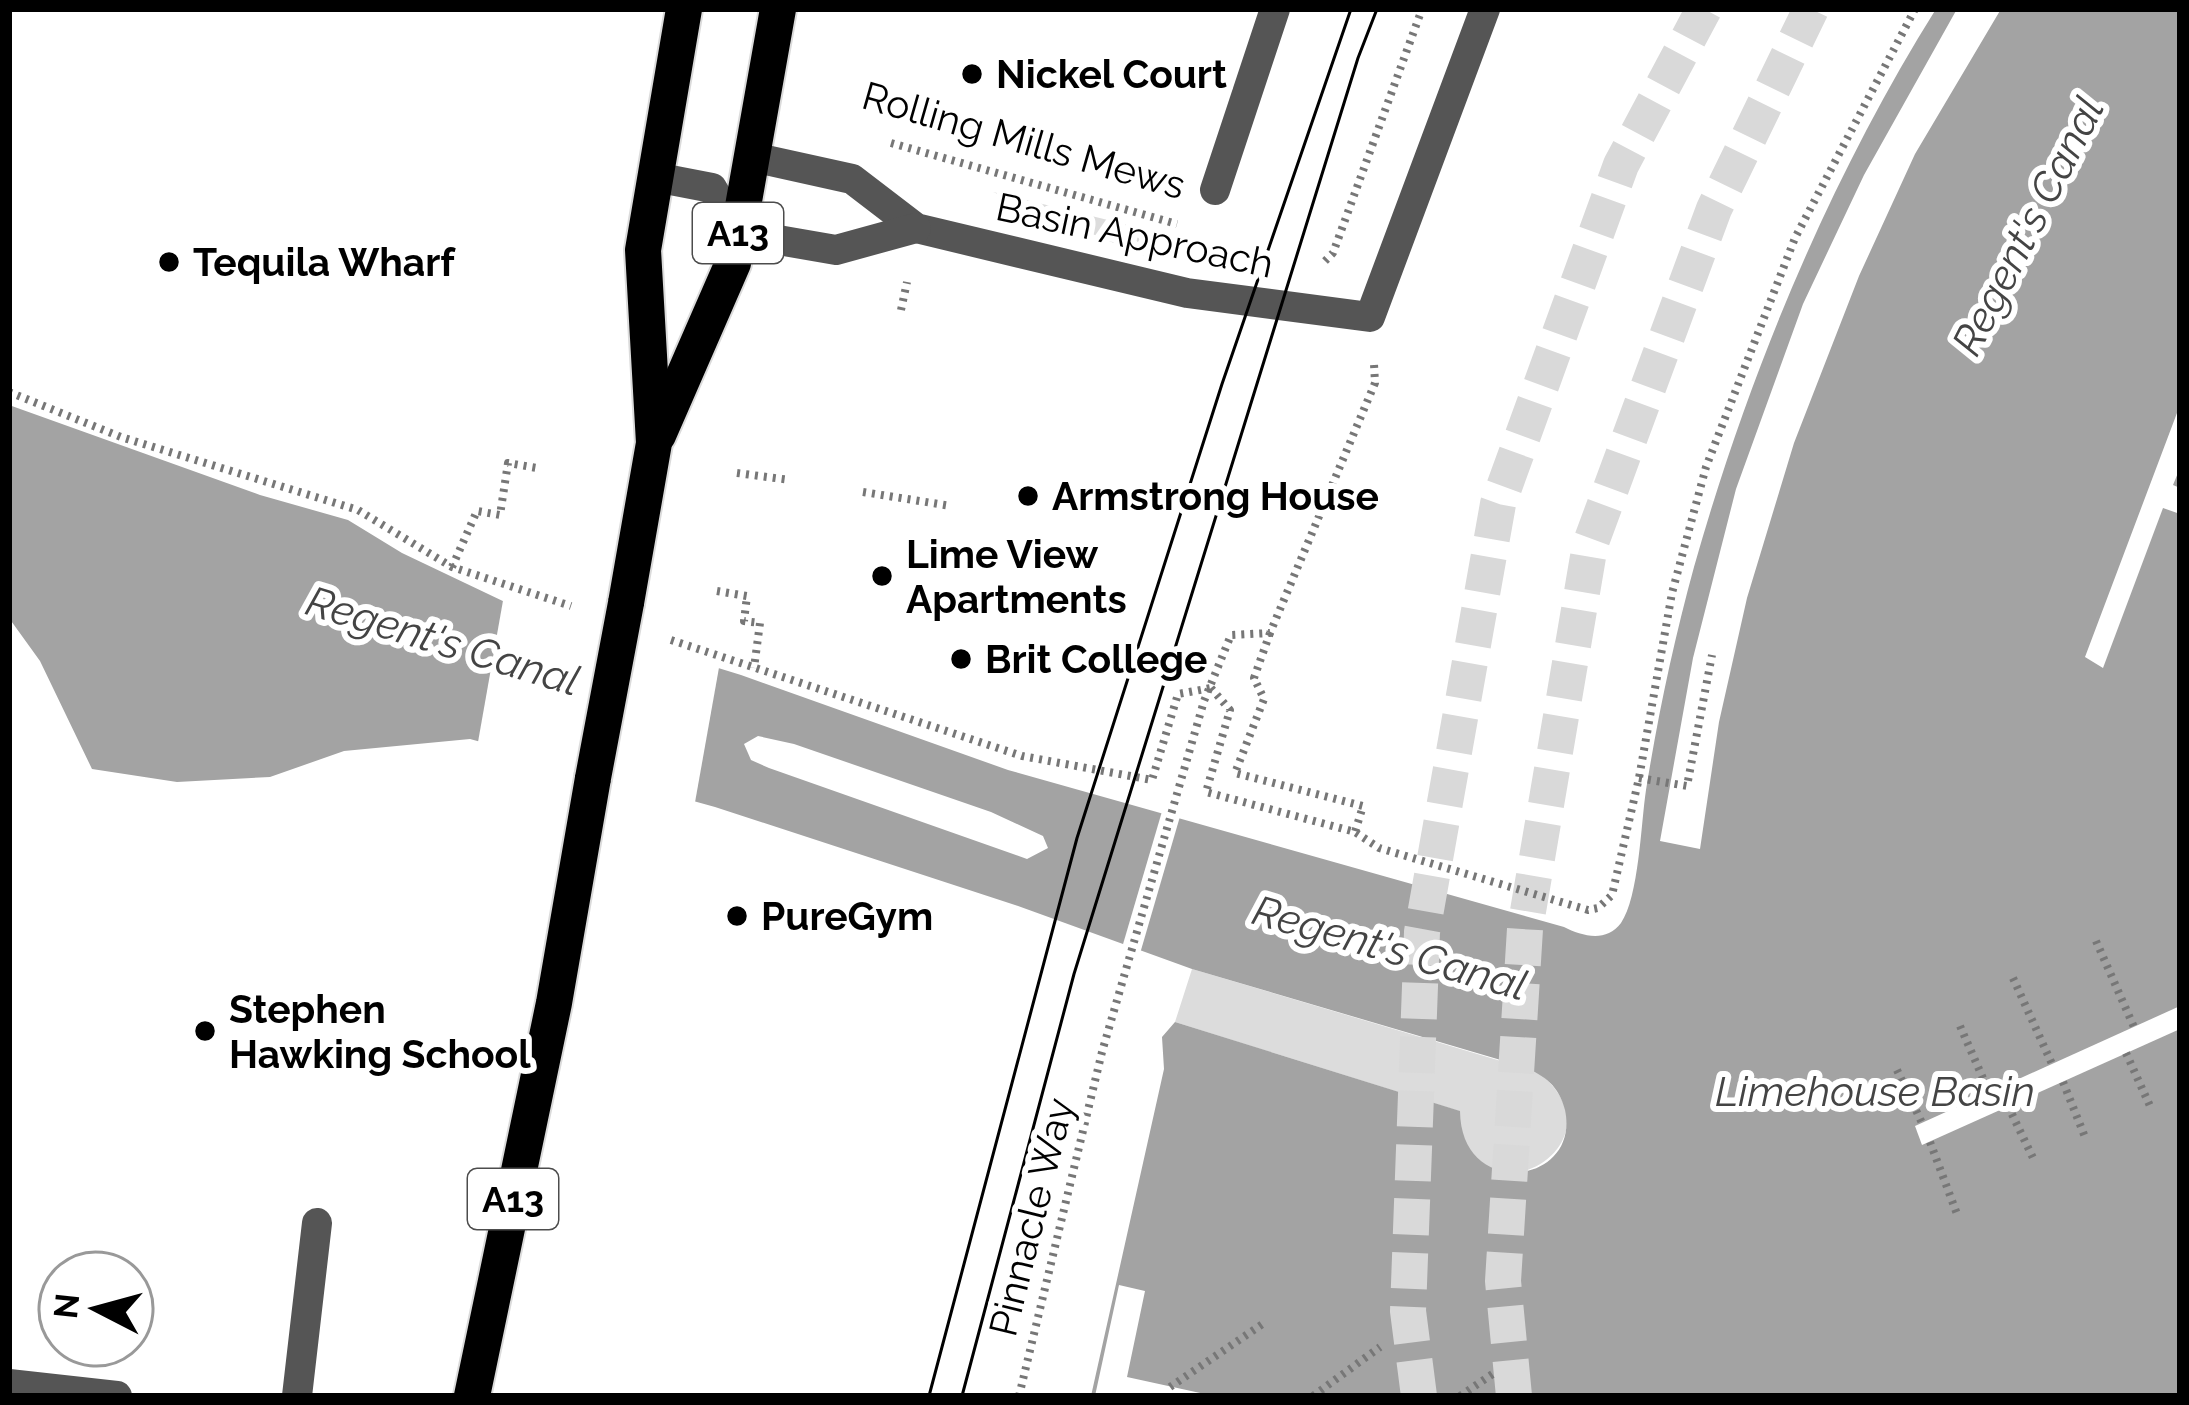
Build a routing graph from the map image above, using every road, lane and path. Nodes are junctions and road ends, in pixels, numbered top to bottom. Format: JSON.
{"nodes":[{"id":1,"x":684,"y":9,"type":"edge"},
{"id":2,"x":778,"y":9,"type":"edge"},
{"id":3,"x":1275,"y":9,"type":"edge"},
{"id":4,"x":1422,"y":9,"type":"edge"},
{"id":5,"x":1485,"y":9,"type":"edge"},
{"id":6,"x":1915,"y":9,"type":"edge"},
{"id":7,"x":869,"y":137,"type":"dead end"},
{"id":8,"x":752,"y":157,"type":"junction"},
{"id":9,"x":655,"y":178,"type":"junction"},
{"id":10,"x":1215,"y":190,"type":"dead end"},
{"id":11,"x":1179,"y":224,"type":"dead end"},
{"id":12,"x":916,"y":228,"type":"junction"},
{"id":13,"x":738,"y":233,"type":"junction"},
{"id":14,"x":1312,"y":275,"type":"dead end"},
{"id":15,"x":1370,"y":317,"type":"junction"},
{"id":16,"x":9,"y":392,"type":"edge"},
{"id":17,"x":655,"y":443,"type":"junction"},
{"id":18,"x":537,"y":468,"type":"dead end"},
{"id":19,"x":737,"y":472,"type":"dead end"},
{"id":20,"x":790,"y":480,"type":"dead end"},
{"id":21,"x":863,"y":492,"type":"dead end"},
{"id":22,"x":951,"y":506,"type":"dead end"},
{"id":23,"x":452,"y":567,"type":"junction"},
{"id":24,"x":506,"y":584,"type":"dead end"},
{"id":25,"x":717,"y":591,"type":"dead end"},
{"id":26,"x":1270,"y":633,"type":"junction"},
{"id":27,"x":1712,"y":656,"type":"dead end"},
{"id":28,"x":721,"y":657,"type":"dead end"},
{"id":29,"x":754,"y":668,"type":"junction"},
{"id":30,"x":1211,"y":688,"type":"junction"},
{"id":31,"x":1644,"y":779,"type":"junction"},
{"id":32,"x":1355,"y":832,"type":"junction"},
{"id":33,"x":2096,"y":940,"type":"dead end"},
{"id":34,"x":2013,"y":978,"type":"dead end"},
{"id":35,"x":1960,"y":1026,"type":"dead end"},
{"id":36,"x":2134,"y":1027,"type":"dead end"},
{"id":37,"x":2126,"y":1053,"type":"dead end"},
{"id":38,"x":2052,"y":1064,"type":"dead end"},
{"id":39,"x":1897,"y":1070,"type":"dead end"},
{"id":40,"x":2063,"y":1082,"type":"dead end"},
{"id":41,"x":1990,"y":1092,"type":"dead end"},
{"id":42,"x":2008,"y":1106,"type":"dead end"},
{"id":43,"x":2150,"y":1106,"type":"dead end"},
{"id":44,"x":1922,"y":1123,"type":"dead end"},
{"id":45,"x":2085,"y":1137,"type":"dead end"},
{"id":46,"x":1930,"y":1142,"type":"dead end"},
{"id":47,"x":2034,"y":1160,"type":"dead end"},
{"id":48,"x":1958,"y":1214,"type":"dead end"},
{"id":49,"x":317,"y":1223,"type":"dead end"},
{"id":50,"x":1264,"y":1323,"type":"dead end"},
{"id":51,"x":1380,"y":1347,"type":"dead end"},
{"id":52,"x":1494,"y":1372,"type":"dead end"},
{"id":53,"x":9,"y":1384,"type":"edge"},
{"id":54,"x":1171,"y":1387,"type":"dead end"},
{"id":55,"x":117,"y":1396,"type":"edge"},
{"id":56,"x":297,"y":1396,"type":"edge"},
{"id":57,"x":472,"y":1396,"type":"edge"},
{"id":58,"x":1019,"y":1396,"type":"edge"},
{"id":59,"x":1313,"y":1396,"type":"edge"},
{"id":60,"x":1460,"y":1396,"type":"edge"}],
"edges":[{"from":1,"to":9,"type":"highway","number":"A13"},
{"from":2,"to":8,"type":"highway","number":"A13"},
{"from":3,"to":10,"type":"street","name":"Rolling Mills Mews"},
{"from":4,"to":14,"type":"path"},
{"from":5,"to":15,"type":"street"},
{"from":6,"to":31,"type":"path"},
{"from":7,"to":11,"type":"path","name":"Rolling Mills Mews"},
{"from":8,"to":12,"type":"street","name":"Basin Approach"},
{"from":8,"to":13,"type":"highway","number":"A13"},
{"from":9,"to":13,"type":"street"},
{"from":9,"to":17,"type":"highway","number":"A13"},
{"from":12,"to":13,"type":"street","name":"Basin Approach"},
{"from":12,"to":15,"type":"street","name":"Basin Approach"},
{"from":13,"to":17,"type":"highway","number":"A13"},
{"from":15,"to":26,"type":"path"},
{"from":16,"to":23,"type":"path"},
{"from":17,"to":57,"type":"highway","number":"A13","bridge":true},
{"from":18,"to":23,"type":"path"},
{"from":19,"to":20,"type":"path"},
{"from":21,"to":22,"type":"path"},
{"from":23,"to":24,"type":"path"},
{"from":25,"to":29,"type":"path"},
{"from":26,"to":30,"type":"path","name":"Pinnacle Way"},
{"from":26,"to":32,"type":"path"},
{"from":27,"to":31,"type":"path"},
{"from":28,"to":29,"type":"path"},
{"from":29,"to":30,"type":"path"},
{"from":30,"to":32,"type":"path"},
{"from":30,"to":58,"type":"path","name":"Pinnacle Way"},
{"from":31,"to":32,"type":"path"},
{"from":33,"to":36,"type":"path"},
{"from":34,"to":38,"type":"path"},
{"from":35,"to":41,"type":"path"},
{"from":37,"to":43,"type":"path"},
{"from":39,"to":44,"type":"path"},
{"from":40,"to":45,"type":"path"},
{"from":42,"to":47,"type":"path"},
{"from":46,"to":48,"type":"path"},
{"from":49,"to":56,"type":"street"},
{"from":50,"to":54,"type":"path"},
{"from":51,"to":59,"type":"path"},
{"from":52,"to":60,"type":"path"},
{"from":53,"to":55,"type":"street"}]}
